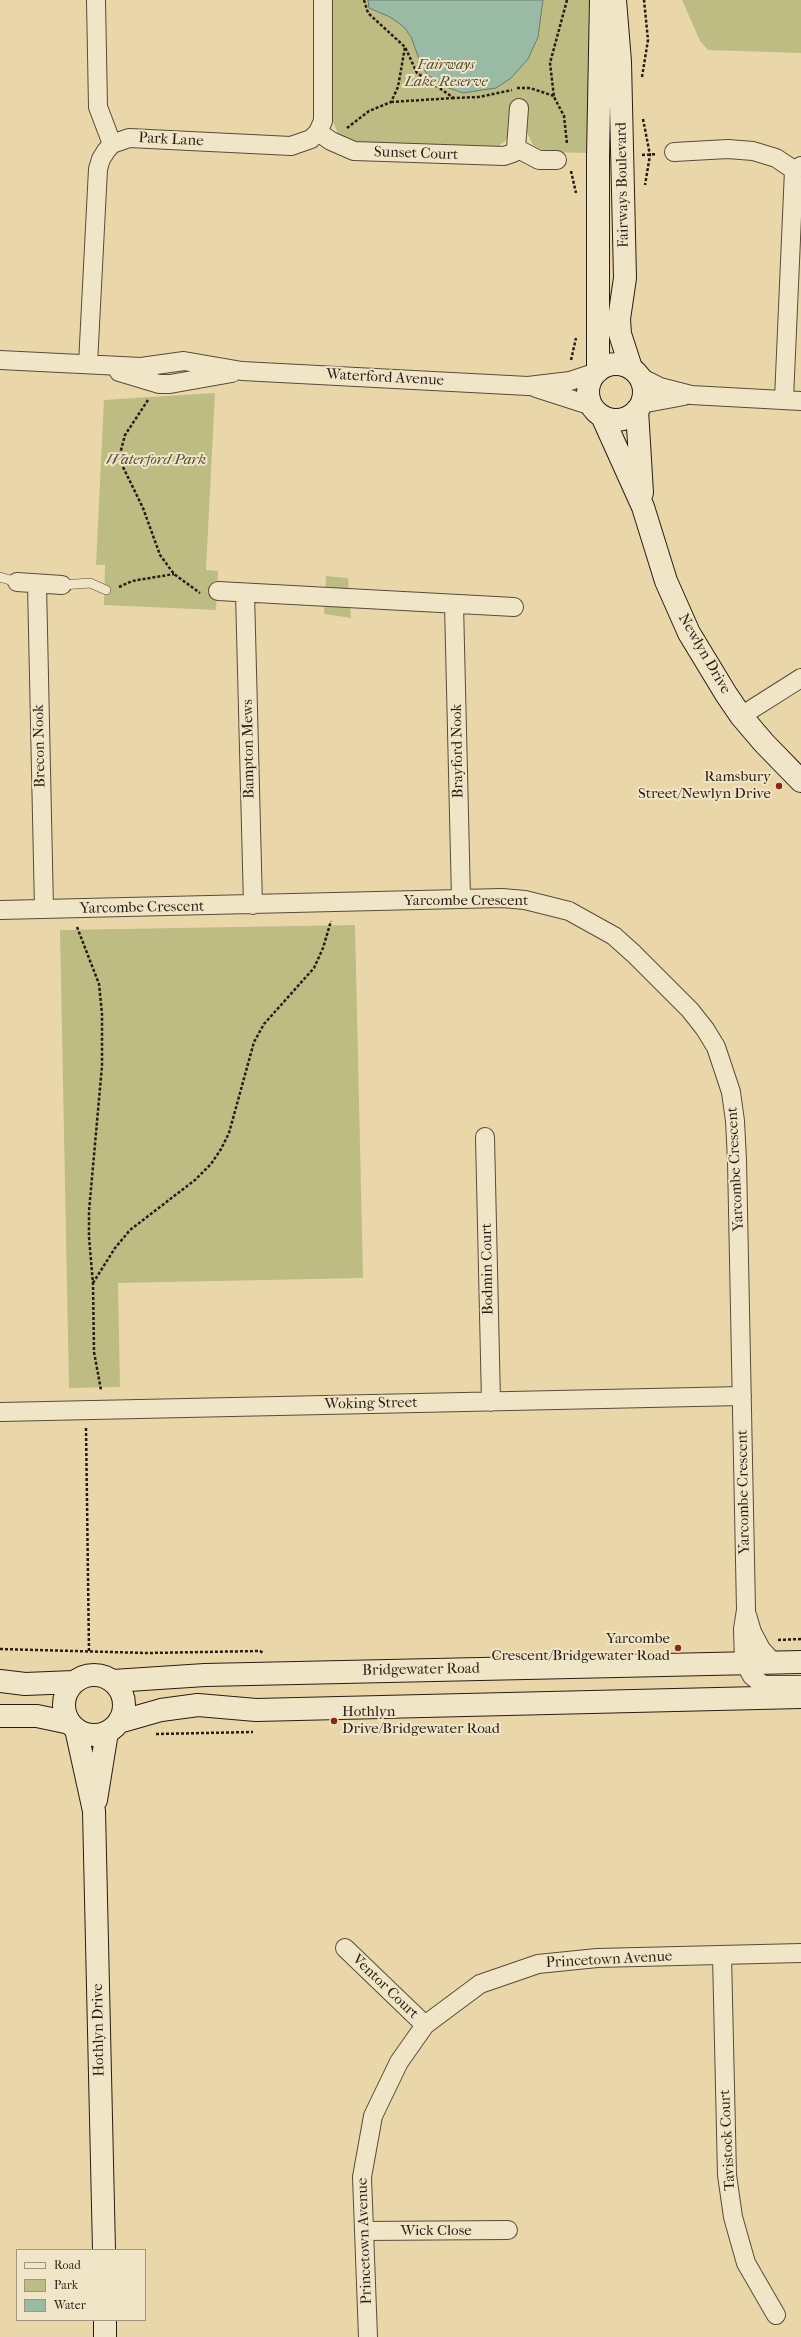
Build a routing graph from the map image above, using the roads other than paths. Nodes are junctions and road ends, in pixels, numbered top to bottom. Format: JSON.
{"nodes":[{"id":1,"x":96,"y":0,"type":"edge"},
{"id":2,"x":322,"y":0,"type":"edge"},
{"id":3,"x":601,"y":0,"type":"edge"},
{"id":4,"x":615,"y":0,"type":"edge"},
{"id":5,"x":519,"y":108,"type":"dead end"},
{"id":6,"x":325,"y":137,"type":"junction"},
{"id":7,"x":112,"y":144,"type":"junction"},
{"id":8,"x":516,"y":148,"type":"junction"},
{"id":9,"x":674,"y":152,"type":"dead end"},
{"id":10,"x":563,"y":162,"type":"road end"},
{"id":11,"x":797,"y":168,"type":"edge"},
{"id":12,"x":0,"y":360,"type":"edge"},
{"id":13,"x":97,"y":365,"type":"junction"},
{"id":14,"x":242,"y":371,"type":"junction"},
{"id":15,"x":596,"y":372,"type":"junction"},
{"id":16,"x":636,"y":373,"type":"junction"},
{"id":17,"x":528,"y":386,"type":"junction"},
{"id":18,"x":691,"y":395,"type":"junction"},
{"id":19,"x":792,"y":400,"type":"edge"},
{"id":20,"x":639,"y":407,"type":"junction"},
{"id":21,"x":597,"y":411,"type":"junction"},
{"id":22,"x":643,"y":507,"type":"junction"},
{"id":23,"x":8,"y":579,"type":"edge"},
{"id":24,"x":37,"y":584,"type":"junction"},
{"id":25,"x":62,"y":584,"type":"joint"},
{"id":26,"x":106,"y":590,"type":"road end"},
{"id":27,"x":218,"y":591,"type":"road end"},
{"id":28,"x":245,"y":593,"type":"junction"},
{"id":29,"x":454,"y":604,"type":"junction"},
{"id":30,"x":514,"y":607,"type":"dead end"},
{"id":31,"x":801,"y":678,"type":"edge"},
{"id":32,"x":741,"y":716,"type":"junction"},
{"id":33,"x":801,"y":781,"type":"edge"},
{"id":34,"x":461,"y":899,"type":"junction"},
{"id":35,"x":253,"y":905,"type":"junction"},
{"id":36,"x":44,"y":909,"type":"junction"},
{"id":37,"x":0,"y":910,"type":"edge"},
{"id":38,"x":485,"y":1137,"type":"dead end"},
{"id":39,"x":742,"y":1396,"type":"junction"},
{"id":40,"x":491,"y":1402,"type":"junction"},
{"id":41,"x":0,"y":1412,"type":"edge"},
{"id":42,"x":746,"y":1610,"type":"junction"},
{"id":43,"x":744,"y":1662,"type":"junction"},
{"id":44,"x":773,"y":1662,"type":"junction"},
{"id":45,"x":801,"y":1662,"type":"edge"},
{"id":46,"x":0,"y":1680,"type":"edge"},
{"id":47,"x":113,"y":1681,"type":"junction"},
{"id":48,"x":74,"y":1682,"type":"junction"},
{"id":49,"x":801,"y":1685,"type":"edge"},
{"id":50,"x":801,"y":1697,"type":"edge"},
{"id":51,"x":0,"y":1716,"type":"edge"},
{"id":52,"x":73,"y":1726,"type":"junction"},
{"id":53,"x":113,"y":1727,"type":"junction"},
{"id":54,"x":94,"y":1811,"type":"junction"},
{"id":55,"x":345,"y":1948,"type":"dead end"},
{"id":56,"x":801,"y":1952,"type":"edge"},
{"id":57,"x":722,"y":1955,"type":"junction"},
{"id":58,"x":425,"y":2025,"type":"junction"},
{"id":59,"x":508,"y":2230,"type":"dead end"},
{"id":60,"x":364,"y":2231,"type":"junction"},
{"id":61,"x":104,"y":2249,"type":"edge"},
{"id":62,"x":776,"y":2315,"type":"dead end"},
{"id":63,"x":105,"y":2321,"type":"edge"},
{"id":64,"x":105,"y":2337,"type":"edge"},
{"id":65,"x":368,"y":2337,"type":"edge"}],
"edges":[{"from":1,"to":7,"type":"street"},
{"from":2,"to":6,"type":"street"},
{"from":3,"to":15,"type":"street","name":"Fairways Boulevard"},
{"from":4,"to":16,"type":"street","name":"Fairways Boulevard"},
{"from":5,"to":8,"type":"street"},
{"from":6,"to":7,"type":"street","name":"Park Lane"},
{"from":6,"to":8,"type":"street","name":"Sunset Court"},
{"from":7,"to":13,"type":"street"},
{"from":8,"to":10,"type":"street"},
{"from":9,"to":11,"type":"street"},
{"from":11,"to":19,"type":"street"},
{"from":12,"to":13,"type":"street","name":"Waterford Avenue"},
{"from":13,"to":14,"type":"street","name":"Waterford Avenue"},
{"from":13,"to":14,"type":"street","name":"Waterford Avenue"},
{"from":14,"to":17,"type":"street","name":"Waterford Avenue"},
{"from":15,"to":16,"type":"street"},
{"from":15,"to":17,"type":"street","name":"Waterford Avenue"},
{"from":15,"to":21,"type":"street"},
{"from":16,"to":18,"type":"street"},
{"from":16,"to":20,"type":"street"},
{"from":17,"to":21,"type":"street","name":"Waterford Avenue"},
{"from":18,"to":19,"type":"street"},
{"from":18,"to":20,"type":"street"},
{"from":20,"to":21,"type":"street"},
{"from":20,"to":22,"type":"street","name":"Newlyn Drive"},
{"from":21,"to":22,"type":"street","name":"Newlyn Drive"},
{"from":22,"to":32,"type":"street","name":"Newlyn Drive"},
{"from":23,"to":24,"type":"street"},
{"from":24,"to":25,"type":"street"},
{"from":24,"to":36,"type":"street","name":"Brecon Nook"},
{"from":25,"to":26,"type":"lane"},
{"from":27,"to":28,"type":"street"},
{"from":28,"to":29,"type":"street"},
{"from":28,"to":35,"type":"street","name":"Bampton Mews"},
{"from":29,"to":30,"type":"street"},
{"from":29,"to":34,"type":"street","name":"Brayford Nook"},
{"from":31,"to":32,"type":"street"},
{"from":32,"to":33,"type":"street","name":"Newlyn Drive"},
{"from":34,"to":35,"type":"street","name":"Yarcombe Crescent"},
{"from":34,"to":39,"type":"street","name":"Yarcombe Crescent"},
{"from":35,"to":36,"type":"street","name":"Yarcombe Crescent"},
{"from":36,"to":37,"type":"street","name":"Yarcombe Crescent"},
{"from":38,"to":40,"type":"street","name":"Bodmin Court"},
{"from":39,"to":40,"type":"street","name":"Woking Street"},
{"from":39,"to":42,"type":"street","name":"Yarcombe Crescent"},
{"from":40,"to":41,"type":"street","name":"Woking Street"},
{"from":42,"to":43,"type":"street","name":"Yarcombe Crescent"},
{"from":42,"to":44,"type":"street","name":"Yarcombe Crescent"},
{"from":43,"to":44,"type":"street","name":"Bridgewater Road"},
{"from":43,"to":47,"type":"street","name":"Bridgewater Road"},
{"from":43,"to":49,"type":"street","name":"Yarcombe Crescent"},
{"from":44,"to":45,"type":"street","name":"Bridgewater Road"},
{"from":46,"to":48,"type":"street"},
{"from":47,"to":48,"type":"street"},
{"from":47,"to":53,"type":"street"},
{"from":48,"to":52,"type":"street"},
{"from":50,"to":53,"type":"street"},
{"from":51,"to":52,"type":"street"},
{"from":52,"to":53,"type":"street"},
{"from":52,"to":54,"type":"street","name":"Hothlyn Drive"},
{"from":53,"to":54,"type":"street","name":"Hothlyn Drive"},
{"from":54,"to":61,"type":"street","name":"Hothlyn Drive"},
{"from":55,"to":58,"type":"street","name":"Ventor Court"},
{"from":56,"to":57,"type":"street","name":"Princetown Avenue"},
{"from":57,"to":58,"type":"street","name":"Princetown Avenue"},
{"from":57,"to":62,"type":"street","name":"Tavistock Court"},
{"from":58,"to":60,"type":"street","name":"Princetown Avenue"},
{"from":59,"to":60,"type":"street","name":"Wick Close"},
{"from":60,"to":65,"type":"street","name":"Princetown Avenue"},
{"from":63,"to":64,"type":"street"}]}
